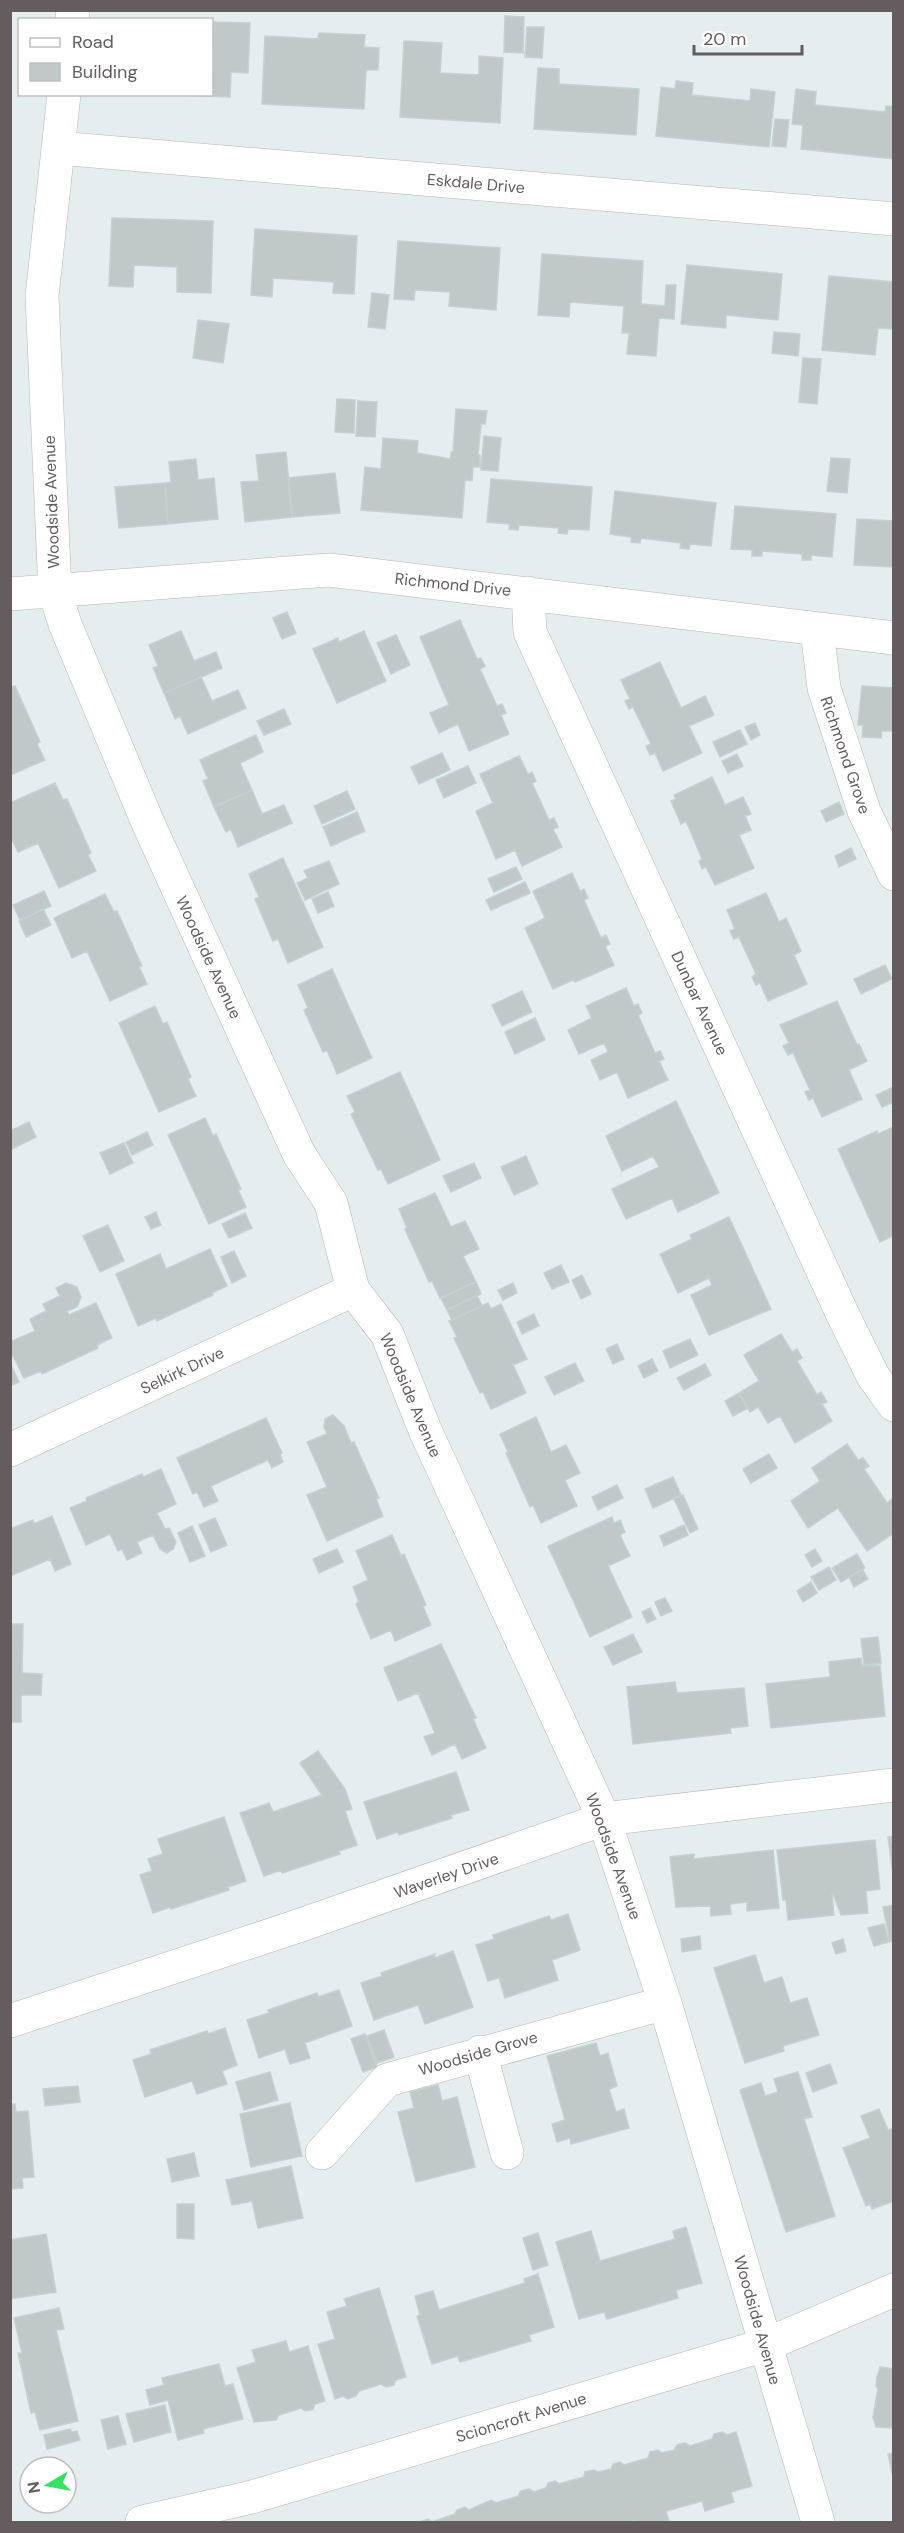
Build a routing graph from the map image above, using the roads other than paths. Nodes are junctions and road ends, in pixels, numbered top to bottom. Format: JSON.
{"nodes":[{"id":1,"x":64,"y":96,"type":"edge"},
{"id":2,"x":58,"y":148,"type":"junction"},
{"id":3,"x":894,"y":219,"type":"edge"},
{"id":4,"x":55,"y":592,"type":"junction"},
{"id":5,"x":528,"y":593,"type":"junction"},
{"id":6,"x":10,"y":594,"type":"edge"},
{"id":7,"x":817,"y":630,"type":"junction"},
{"id":8,"x":894,"y":638,"type":"edge"},
{"id":9,"x":894,"y":873,"type":"edge"},
{"id":10,"x":353,"y":1290,"type":"junction"},
{"id":11,"x":894,"y":1405,"type":"edge"},
{"id":12,"x":10,"y":1450,"type":"edge"},
{"id":13,"x":894,"y":1785,"type":"edge"},
{"id":14,"x":604,"y":1819,"type":"junction"},
{"id":15,"x":664,"y":2003,"type":"junction"},
{"id":16,"x":10,"y":2021,"type":"edge"},
{"id":17,"x":480,"y":2052,"type":"junction"},
{"id":18,"x":322,"y":2153,"type":"dead end"},
{"id":19,"x":507,"y":2153,"type":"dead end"},
{"id":20,"x":894,"y":2290,"type":"edge"},
{"id":21,"x":765,"y":2345,"type":"junction"},
{"id":22,"x":255,"y":2510,"type":"edge"},
{"id":23,"x":142,"y":2523,"type":"edge"},
{"id":24,"x":818,"y":2523,"type":"edge"}],
"edges":[{"from":1,"to":2,"type":"street","name":"Woodside Avenue"},
{"from":2,"to":3,"type":"street","name":"Eskdale Drive"},
{"from":2,"to":4,"type":"street","name":"Woodside Avenue"},
{"from":4,"to":5,"type":"street","name":"Richmond Drive"},
{"from":4,"to":6,"type":"street","name":"Richmond Drive"},
{"from":4,"to":10,"type":"street","name":"Woodside Avenue"},
{"from":5,"to":7,"type":"street","name":"Richmond Drive"},
{"from":5,"to":11,"type":"street","name":"Dunbar Avenue"},
{"from":7,"to":8,"type":"street","name":"Richmond Drive"},
{"from":7,"to":9,"type":"street","name":"Richmond Grove"},
{"from":10,"to":12,"type":"street","name":"Selkirk Drive"},
{"from":10,"to":14,"type":"street","name":"Woodside Avenue"},
{"from":13,"to":14,"type":"street","name":"Waverley Drive"},
{"from":14,"to":15,"type":"street","name":"Woodside Avenue"},
{"from":14,"to":16,"type":"street","name":"Waverley Drive"},
{"from":15,"to":17,"type":"street","name":"Woodside Grove"},
{"from":15,"to":21,"type":"street","name":"Woodside Avenue"},
{"from":17,"to":18,"type":"street","name":"Woodside Grove"},
{"from":17,"to":19,"type":"street"},
{"from":20,"to":21,"type":"street","name":"Scioncroft Avenue"},
{"from":21,"to":22,"type":"street","name":"Scioncroft Avenue"},
{"from":21,"to":24,"type":"street","name":"Woodside Avenue"},
{"from":22,"to":23,"type":"street","name":"Scioncroft Avenue"}]}
